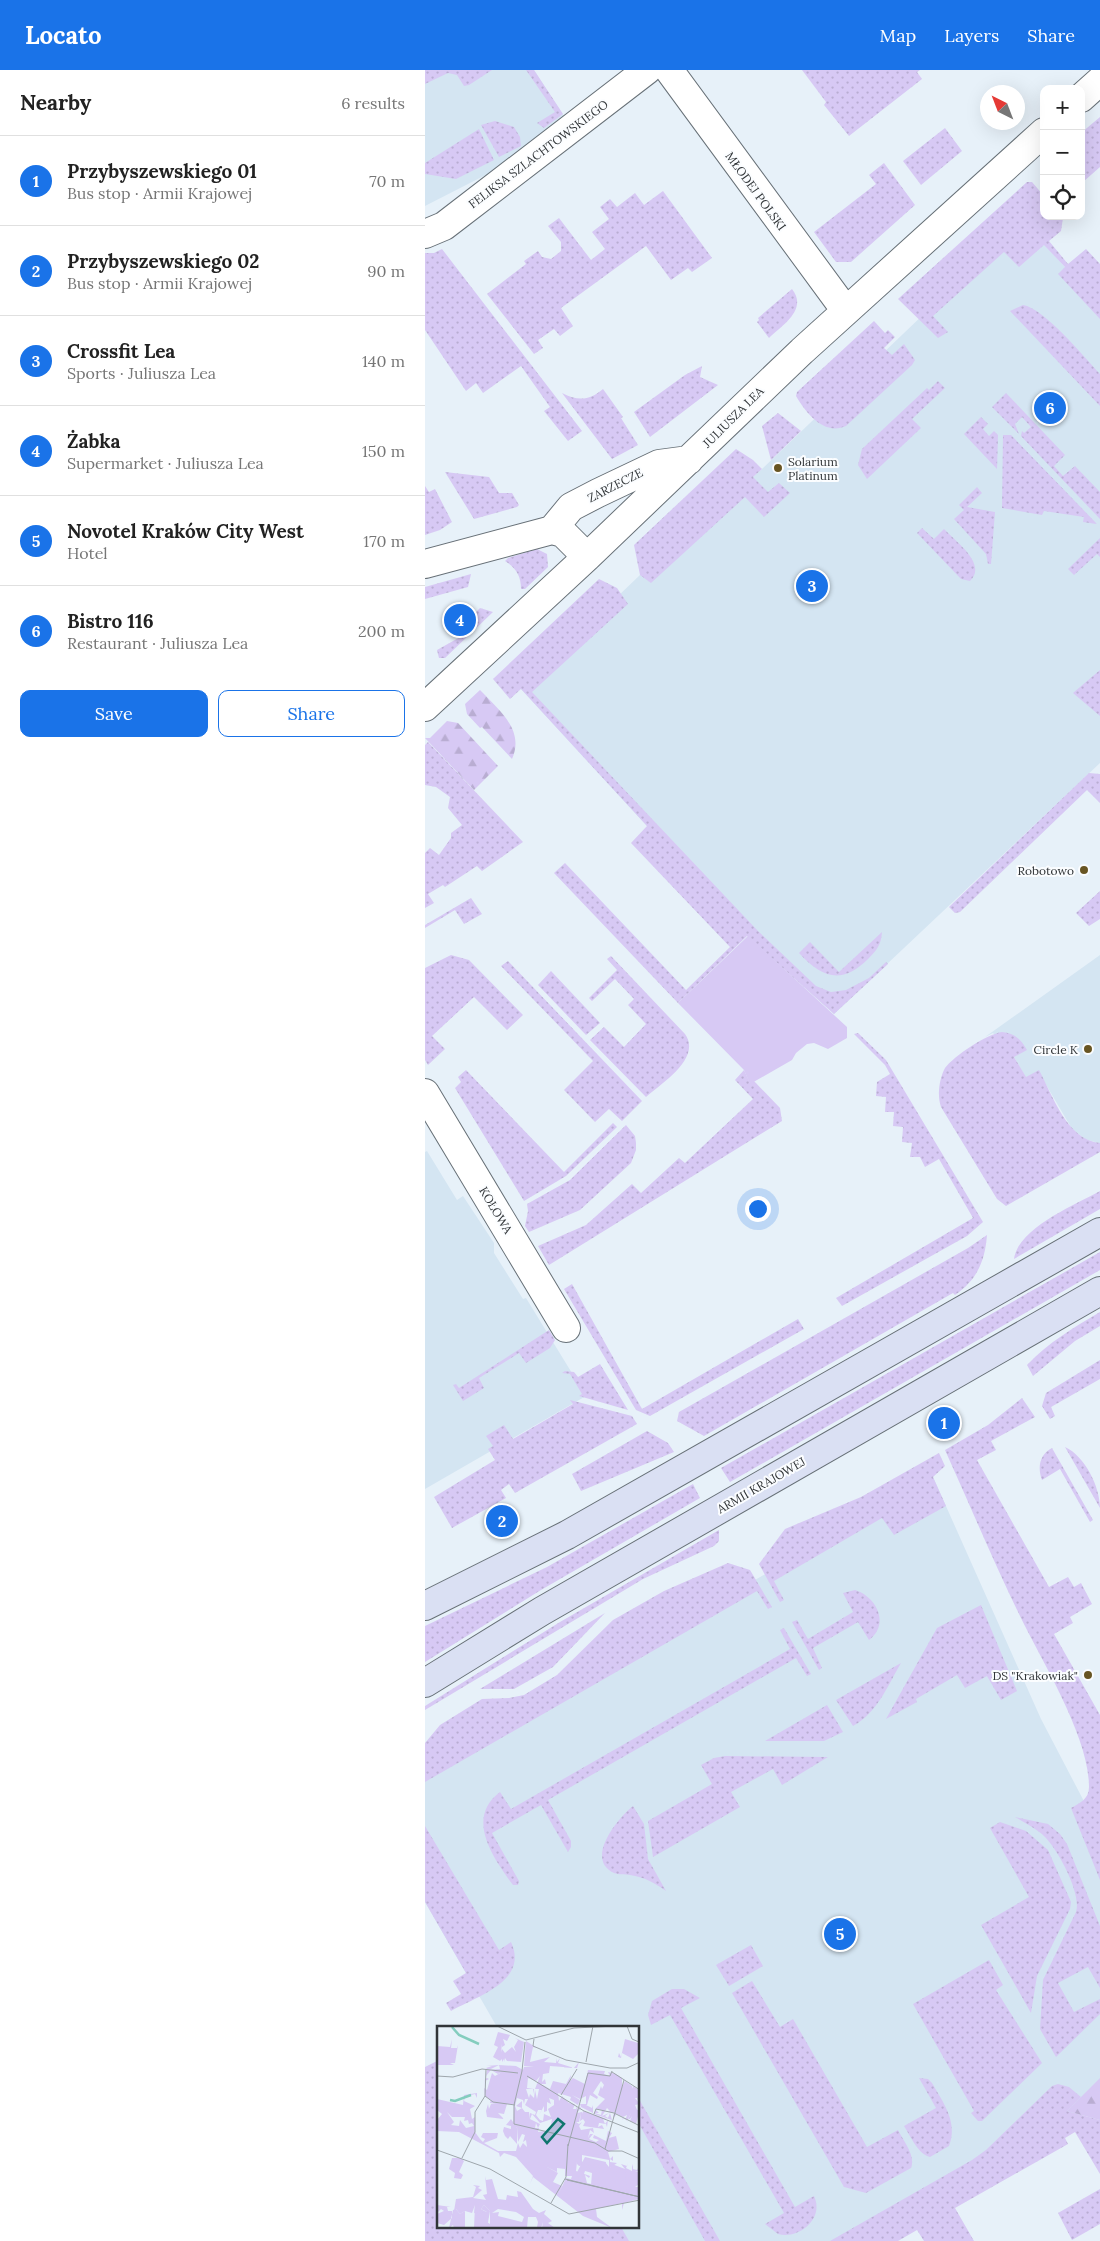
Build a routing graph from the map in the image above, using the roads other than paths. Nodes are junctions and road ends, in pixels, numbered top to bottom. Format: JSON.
{"nodes":[{"id":1,"x":647,"y":70,"type":"edge"},
{"id":2,"x":669,"y":70,"type":"edge"},
{"id":3,"x":1100,"y":81,"type":"edge"},
{"id":4,"x":1085,"y":94,"type":"edge"},
{"id":5,"x":1040,"y":136,"type":"edge"},
{"id":6,"x":425,"y":234,"type":"edge"},
{"id":7,"x":846,"y":311,"type":"junction"},
{"id":8,"x":689,"y":460,"type":"junction"},
{"id":9,"x":552,"y":530,"type":"junction"},
{"id":10,"x":587,"y":557,"type":"junction"},
{"id":11,"x":425,"y":564,"type":"edge"},
{"id":12,"x":425,"y":707,"type":"edge"},
{"id":13,"x":425,"y":1093,"type":"edge"},
{"id":14,"x":1100,"y":1232,"type":"edge"},
{"id":15,"x":1100,"y":1291,"type":"edge"},
{"id":16,"x":566,"y":1328,"type":"dead end"},
{"id":17,"x":425,"y":1606,"type":"edge"},
{"id":18,"x":425,"y":1684,"type":"edge"}],
"edges":[{"from":1,"to":6,"type":"street","name":"FELIKSA SZLACHTOWSKIEGO"},
{"from":2,"to":7,"type":"street","name":"MŁODEJ POLSKI"},
{"from":3,"to":4,"type":"street"},
{"from":5,"to":7,"type":"street","name":"JULIUSZA LEA"},
{"from":7,"to":8,"type":"street","name":"JULIUSZA LEA"},
{"from":8,"to":9,"type":"street","name":"ZARZECZE"},
{"from":8,"to":10,"type":"street","name":"JULIUSZA LEA"},
{"from":9,"to":10,"type":"street"},
{"from":9,"to":11,"type":"street"},
{"from":10,"to":12,"type":"street","name":"JULIUSZA LEA"},
{"from":13,"to":16,"type":"street","name":"KOŁOWA"},
{"from":14,"to":17,"type":"main road"},
{"from":15,"to":18,"type":"main road","name":"ARMII KRAJOWEJ"}]}
